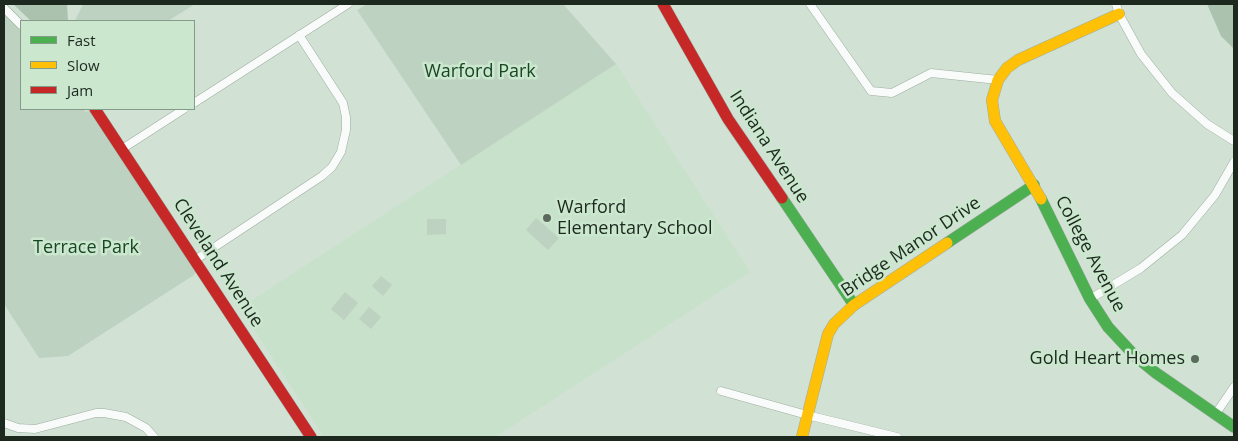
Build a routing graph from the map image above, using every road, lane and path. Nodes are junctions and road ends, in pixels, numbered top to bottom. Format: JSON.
{"nodes":[{"id":1,"x":348,"y":4,"type":"edge"},
{"id":2,"x":663,"y":4,"type":"edge"},
{"id":3,"x":810,"y":4,"type":"edge"},
{"id":4,"x":4,"y":8,"type":"edge"},
{"id":5,"x":1118,"y":9,"type":"edge"},
{"id":6,"x":20,"y":24,"type":"edge"},
{"id":7,"x":300,"y":35,"type":"junction"},
{"id":8,"x":998,"y":80,"type":"junction"},
{"id":9,"x":195,"y":102,"type":"edge"},
{"id":10,"x":97,"y":110,"type":"edge"},
{"id":11,"x":182,"y":110,"type":"edge"},
{"id":12,"x":1234,"y":141,"type":"edge"},
{"id":13,"x":122,"y":149,"type":"junction"},
{"id":14,"x":1234,"y":162,"type":"edge"},
{"id":15,"x":1034,"y":185,"type":"junction"},
{"id":16,"x":195,"y":260,"type":"junction"},
{"id":17,"x":1090,"y":299,"type":"junction"},
{"id":18,"x":854,"y":304,"type":"junction"},
{"id":19,"x":1234,"y":387,"type":"edge"},
{"id":20,"x":721,"y":391,"type":"dead end"},
{"id":21,"x":807,"y":415,"type":"junction"},
{"id":22,"x":1215,"y":415,"type":"junction"},
{"id":23,"x":4,"y":423,"type":"edge"},
{"id":24,"x":1234,"y":427,"type":"edge"},
{"id":25,"x":154,"y":437,"type":"edge"},
{"id":26,"x":311,"y":437,"type":"edge"},
{"id":27,"x":802,"y":437,"type":"edge"},
{"id":28,"x":897,"y":437,"type":"edge"}],
"edges":[{"from":1,"to":7,"type":"street"},
{"from":2,"to":18,"type":"street","name":"Indiana Avenue"},
{"from":3,"to":8,"type":"street"},
{"from":4,"to":6,"type":"street"},
{"from":5,"to":8,"type":"street"},
{"from":5,"to":12,"type":"street"},
{"from":7,"to":9,"type":"street"},
{"from":7,"to":16,"type":"street"},
{"from":8,"to":15,"type":"street","name":"College Avenue"},
{"from":10,"to":13,"type":"street","name":"Cleveland Avenue"},
{"from":11,"to":13,"type":"street"},
{"from":13,"to":16,"type":"street","name":"Cleveland Avenue"},
{"from":14,"to":17,"type":"street"},
{"from":15,"to":17,"type":"street","name":"College Avenue"},
{"from":15,"to":18,"type":"street","name":"Bridge Manor Drive"},
{"from":16,"to":26,"type":"street","name":"Cleveland Avenue"},
{"from":17,"to":22,"type":"street","name":"College Avenue"},
{"from":18,"to":21,"type":"street","name":"Bridge Manor Drive"},
{"from":19,"to":22,"type":"street"},
{"from":20,"to":21,"type":"street"},
{"from":21,"to":27,"type":"street","name":"Bridge Manor Drive"},
{"from":21,"to":28,"type":"street"},
{"from":22,"to":24,"type":"street","name":"College Avenue"},
{"from":23,"to":25,"type":"street"}]}
